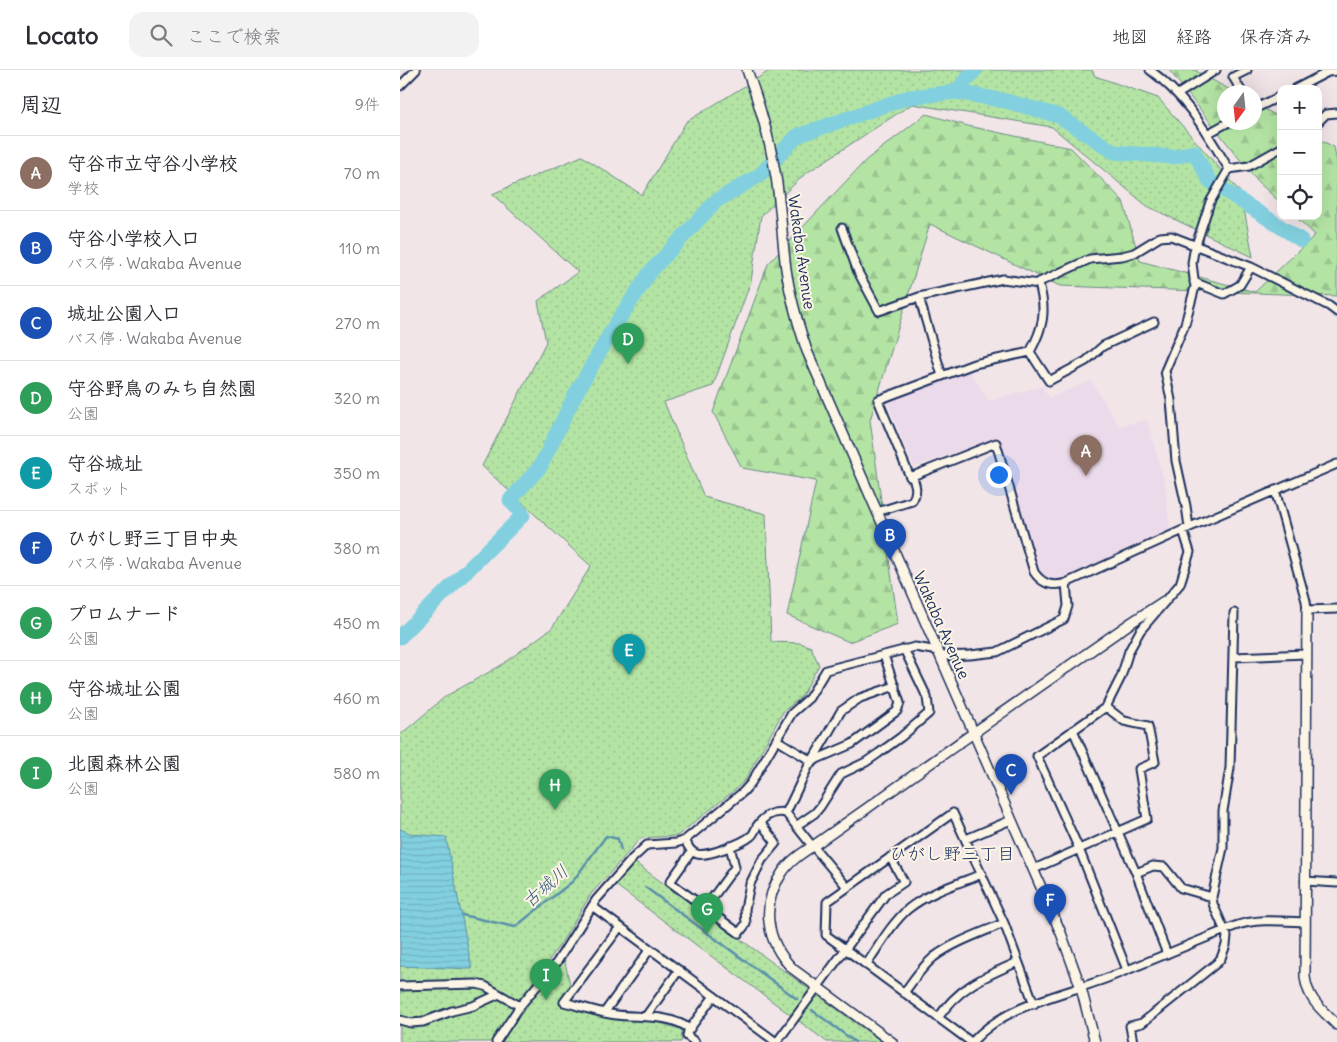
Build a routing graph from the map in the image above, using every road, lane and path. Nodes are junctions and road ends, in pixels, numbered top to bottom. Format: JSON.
{"nodes":[{"id":1,"x":416,"y":70,"type":"edge"},
{"id":2,"x":747,"y":70,"type":"edge"},
{"id":3,"x":1150,"y":70,"type":"edge"},
{"id":4,"x":1216,"y":70,"type":"edge"},
{"id":5,"x":1247,"y":70,"type":"edge"},
{"id":6,"x":1337,"y":71,"type":"edge"},
{"id":7,"x":1238,"y":85,"type":"edge"},
{"id":8,"x":1303,"y":85,"type":"edge"},
{"id":9,"x":400,"y":86,"type":"edge"},
{"id":10,"x":1178,"y":94,"type":"junction"},
{"id":11,"x":1277,"y":98,"type":"edge"},
{"id":12,"x":1262,"y":106,"type":"edge"},
{"id":13,"x":1337,"y":112,"type":"edge"},
{"id":14,"x":1322,"y":118,"type":"edge"},
{"id":15,"x":1217,"y":129,"type":"edge"},
{"id":16,"x":1207,"y":134,"type":"junction"},
{"id":17,"x":1277,"y":150,"type":"edge"},
{"id":18,"x":1229,"y":170,"type":"junction"},
{"id":19,"x":842,"y":228,"type":"dead end"},
{"id":20,"x":1197,"y":246,"type":"junction"},
{"id":21,"x":1251,"y":266,"type":"junction"},
{"id":22,"x":1194,"y":282,"type":"junction"},
{"id":23,"x":1037,"y":283,"type":"junction"},
{"id":24,"x":920,"y":297,"type":"junction"},
{"id":25,"x":1337,"y":312,"type":"edge"},
{"id":26,"x":1154,"y":322,"type":"dead end"},
{"id":27,"x":1030,"y":352,"type":"junction"},
{"id":28,"x":942,"y":376,"type":"junction"},
{"id":29,"x":1337,"y":464,"type":"edge"},
{"id":30,"x":912,"y":476,"type":"junction"},
{"id":31,"x":1275,"y":490,"type":"junction"},
{"id":32,"x":877,"y":512,"type":"junction"},
{"id":33,"x":1186,"y":528,"type":"junction"},
{"id":34,"x":1066,"y":583,"type":"junction"},
{"id":35,"x":1164,"y":601,"type":"junction"},
{"id":36,"x":1337,"y":609,"type":"edge"},
{"id":37,"x":1307,"y":610,"type":"junction"},
{"id":38,"x":1234,"y":613,"type":"dead end"},
{"id":39,"x":904,"y":650,"type":"junction"},
{"id":40,"x":939,"y":654,"type":"junction"},
{"id":41,"x":1306,"y":654,"type":"junction"},
{"id":42,"x":884,"y":655,"type":"junction"},
{"id":43,"x":1234,"y":657,"type":"junction"},
{"id":44,"x":895,"y":686,"type":"junction"},
{"id":45,"x":1106,"y":707,"type":"junction"},
{"id":46,"x":1073,"y":730,"type":"junction"},
{"id":47,"x":973,"y":733,"type":"junction"},
{"id":48,"x":777,"y":740,"type":"junction"},
{"id":49,"x":812,"y":762,"type":"junction"},
{"id":50,"x":786,"y":813,"type":"junction"},
{"id":51,"x":1011,"y":820,"type":"junction"},
{"id":52,"x":760,"y":822,"type":"junction"},
{"id":53,"x":796,"y":826,"type":"junction"},
{"id":54,"x":1118,"y":832,"type":"junction"},
{"id":55,"x":966,"y":839,"type":"junction"},
{"id":56,"x":685,"y":840,"type":"junction"},
{"id":57,"x":730,"y":846,"type":"junction"},
{"id":58,"x":813,"y":846,"type":"junction"},
{"id":59,"x":1079,"y":849,"type":"junction"},
{"id":60,"x":692,"y":851,"type":"junction"},
{"id":61,"x":890,"y":858,"type":"junction"},
{"id":62,"x":1034,"y":869,"type":"junction"},
{"id":63,"x":1136,"y":873,"type":"junction"},
{"id":64,"x":982,"y":874,"type":"junction"},
{"id":65,"x":1305,"y":881,"type":"junction"},
{"id":66,"x":1337,"y":883,"type":"edge"},
{"id":67,"x":847,"y":888,"type":"junction"},
{"id":68,"x":1212,"y":897,"type":"junction"},
{"id":69,"x":592,"y":906,"type":"junction"},
{"id":70,"x":705,"y":908,"type":"junction"},
{"id":71,"x":1305,"y":922,"type":"junction"},
{"id":72,"x":1004,"y":923,"type":"junction"},
{"id":73,"x":620,"y":927,"type":"junction"},
{"id":74,"x":1225,"y":930,"type":"junction"},
{"id":75,"x":650,"y":949,"type":"junction"},
{"id":76,"x":846,"y":950,"type":"junction"},
{"id":77,"x":1167,"y":954,"type":"junction"},
{"id":78,"x":1018,"y":962,"type":"junction"},
{"id":79,"x":866,"y":964,"type":"junction"},
{"id":80,"x":679,"y":970,"type":"junction"},
{"id":81,"x":1127,"y":970,"type":"junction"},
{"id":82,"x":400,"y":986,"type":"edge"},
{"id":83,"x":818,"y":988,"type":"junction"},
{"id":84,"x":1081,"y":988,"type":"junction"},
{"id":85,"x":904,"y":993,"type":"junction"},
{"id":86,"x":499,"y":994,"type":"junction"},
{"id":87,"x":714,"y":996,"type":"junction"},
{"id":88,"x":1034,"y":1004,"type":"junction"},
{"id":89,"x":520,"y":1006,"type":"junction"},
{"id":90,"x":604,"y":1013,"type":"junction"},
{"id":91,"x":646,"y":1016,"type":"junction"},
{"id":92,"x":938,"y":1018,"type":"junction"},
{"id":93,"x":400,"y":1020,"type":"edge"},
{"id":94,"x":1337,"y":1025,"type":"edge"},
{"id":95,"x":687,"y":1036,"type":"edge"},
{"id":96,"x":496,"y":1042,"type":"edge"},
{"id":97,"x":695,"y":1042,"type":"edge"},
{"id":98,"x":777,"y":1042,"type":"edge"},
{"id":99,"x":892,"y":1042,"type":"edge"},
{"id":100,"x":972,"y":1042,"type":"edge"},
{"id":101,"x":1095,"y":1042,"type":"edge"},
{"id":102,"x":1133,"y":1042,"type":"edge"}],
"edges":[{"from":1,"to":9,"type":"street"},
{"from":2,"to":32,"type":"street","name":"Wakaba Avenue"},
{"from":3,"to":10,"type":"street"},
{"from":4,"to":10,"type":"street"},
{"from":5,"to":7,"type":"street"},
{"from":6,"to":8,"type":"street"},
{"from":10,"to":16,"type":"street"},
{"from":11,"to":12,"type":"street"},
{"from":13,"to":14,"type":"street"},
{"from":15,"to":16,"type":"street"},
{"from":16,"to":18,"type":"street"},
{"from":17,"to":18,"type":"street"},
{"from":18,"to":20,"type":"street"},
{"from":19,"to":24,"type":"street"},
{"from":20,"to":21,"type":"street"},
{"from":20,"to":22,"type":"street"},
{"from":20,"to":23,"type":"street"},
{"from":21,"to":22,"type":"street"},
{"from":21,"to":25,"type":"street"},
{"from":22,"to":33,"type":"street"},
{"from":23,"to":24,"type":"street"},
{"from":23,"to":27,"type":"street"},
{"from":24,"to":28,"type":"street"},
{"from":26,"to":27,"type":"street"},
{"from":27,"to":28,"type":"street"},
{"from":28,"to":30,"type":"street"},
{"from":29,"to":31,"type":"street"},
{"from":30,"to":32,"type":"street"},
{"from":30,"to":34,"type":"street"},
{"from":31,"to":33,"type":"street"},
{"from":31,"to":37,"type":"street"},
{"from":32,"to":40,"type":"street","name":"Wakaba Avenue"},
{"from":33,"to":34,"type":"street"},
{"from":33,"to":35,"type":"street"},
{"from":34,"to":40,"type":"street"},
{"from":35,"to":45,"type":"street"},
{"from":35,"to":47,"type":"street"},
{"from":36,"to":37,"type":"street"},
{"from":37,"to":41,"type":"street"},
{"from":38,"to":43,"type":"street"},
{"from":39,"to":40,"type":"street"},
{"from":39,"to":42,"type":"street"},
{"from":39,"to":53,"type":"street"},
{"from":40,"to":47,"type":"street","name":"Wakaba Avenue"},
{"from":41,"to":43,"type":"street"},
{"from":41,"to":65,"type":"street"},
{"from":42,"to":44,"type":"street"},
{"from":42,"to":48,"type":"street"},
{"from":43,"to":68,"type":"street"},
{"from":44,"to":49,"type":"street"},
{"from":44,"to":49,"type":"street"},
{"from":45,"to":46,"type":"street"},
{"from":45,"to":54,"type":"street"},
{"from":46,"to":54,"type":"street"},
{"from":46,"to":59,"type":"street"},
{"from":47,"to":51,"type":"street","name":"Wakaba Avenue"},
{"from":47,"to":58,"type":"street"},
{"from":48,"to":49,"type":"street"},
{"from":48,"to":56,"type":"street"},
{"from":49,"to":50,"type":"street"},
{"from":50,"to":52,"type":"street"},
{"from":50,"to":53,"type":"street"},
{"from":51,"to":55,"type":"street"},
{"from":51,"to":62,"type":"street","name":"Wakaba Avenue"},
{"from":52,"to":57,"type":"street"},
{"from":52,"to":70,"type":"street"},
{"from":53,"to":58,"type":"street"},
{"from":54,"to":59,"type":"street"},
{"from":54,"to":63,"type":"street"},
{"from":55,"to":61,"type":"street"},
{"from":55,"to":64,"type":"street"},
{"from":56,"to":60,"type":"street"},
{"from":56,"to":69,"type":"street"},
{"from":57,"to":60,"type":"street"},
{"from":57,"to":70,"type":"street"},
{"from":58,"to":67,"type":"street"},
{"from":58,"to":83,"type":"street"},
{"from":59,"to":62,"type":"street"},
{"from":59,"to":81,"type":"street"},
{"from":60,"to":70,"type":"street"},
{"from":61,"to":67,"type":"street"},
{"from":61,"to":76,"type":"street"},
{"from":62,"to":84,"type":"street","name":"Wakaba Avenue"},
{"from":63,"to":68,"type":"street"},
{"from":63,"to":77,"type":"street"},
{"from":64,"to":72,"type":"street"},
{"from":64,"to":79,"type":"street"},
{"from":65,"to":66,"type":"street"},
{"from":65,"to":71,"type":"street"},
{"from":67,"to":76,"type":"street"},
{"from":68,"to":74,"type":"street"},
{"from":69,"to":73,"type":"street"},
{"from":69,"to":89,"type":"street"},
{"from":71,"to":74,"type":"street"},
{"from":71,"to":94,"type":"street"},
{"from":72,"to":78,"type":"street"},
{"from":72,"to":85,"type":"street"},
{"from":73,"to":75,"type":"street"},
{"from":73,"to":90,"type":"street"},
{"from":74,"to":77,"type":"street"},
{"from":74,"to":102,"type":"street"},
{"from":75,"to":80,"type":"street"},
{"from":75,"to":90,"type":"street"},
{"from":76,"to":79,"type":"street"},
{"from":76,"to":83,"type":"street"},
{"from":77,"to":81,"type":"street"},
{"from":78,"to":88,"type":"street"},
{"from":78,"to":92,"type":"street"},
{"from":79,"to":85,"type":"street"},
{"from":80,"to":87,"type":"street"},
{"from":80,"to":91,"type":"street"},
{"from":81,"to":84,"type":"street"},
{"from":82,"to":86,"type":"street"},
{"from":83,"to":98,"type":"street"},
{"from":83,"to":99,"type":"street"},
{"from":84,"to":88,"type":"street"},
{"from":84,"to":101,"type":"street","name":"Wakaba Avenue"},
{"from":85,"to":92,"type":"street"},
{"from":86,"to":89,"type":"street"},
{"from":86,"to":93,"type":"street"},
{"from":87,"to":95,"type":"street"},
{"from":87,"to":98,"type":"street"},
{"from":88,"to":100,"type":"street"},
{"from":89,"to":96,"type":"street"},
{"from":90,"to":91,"type":"street"},
{"from":91,"to":95,"type":"street"},
{"from":92,"to":100,"type":"street"},
{"from":95,"to":97,"type":"street"}]}
